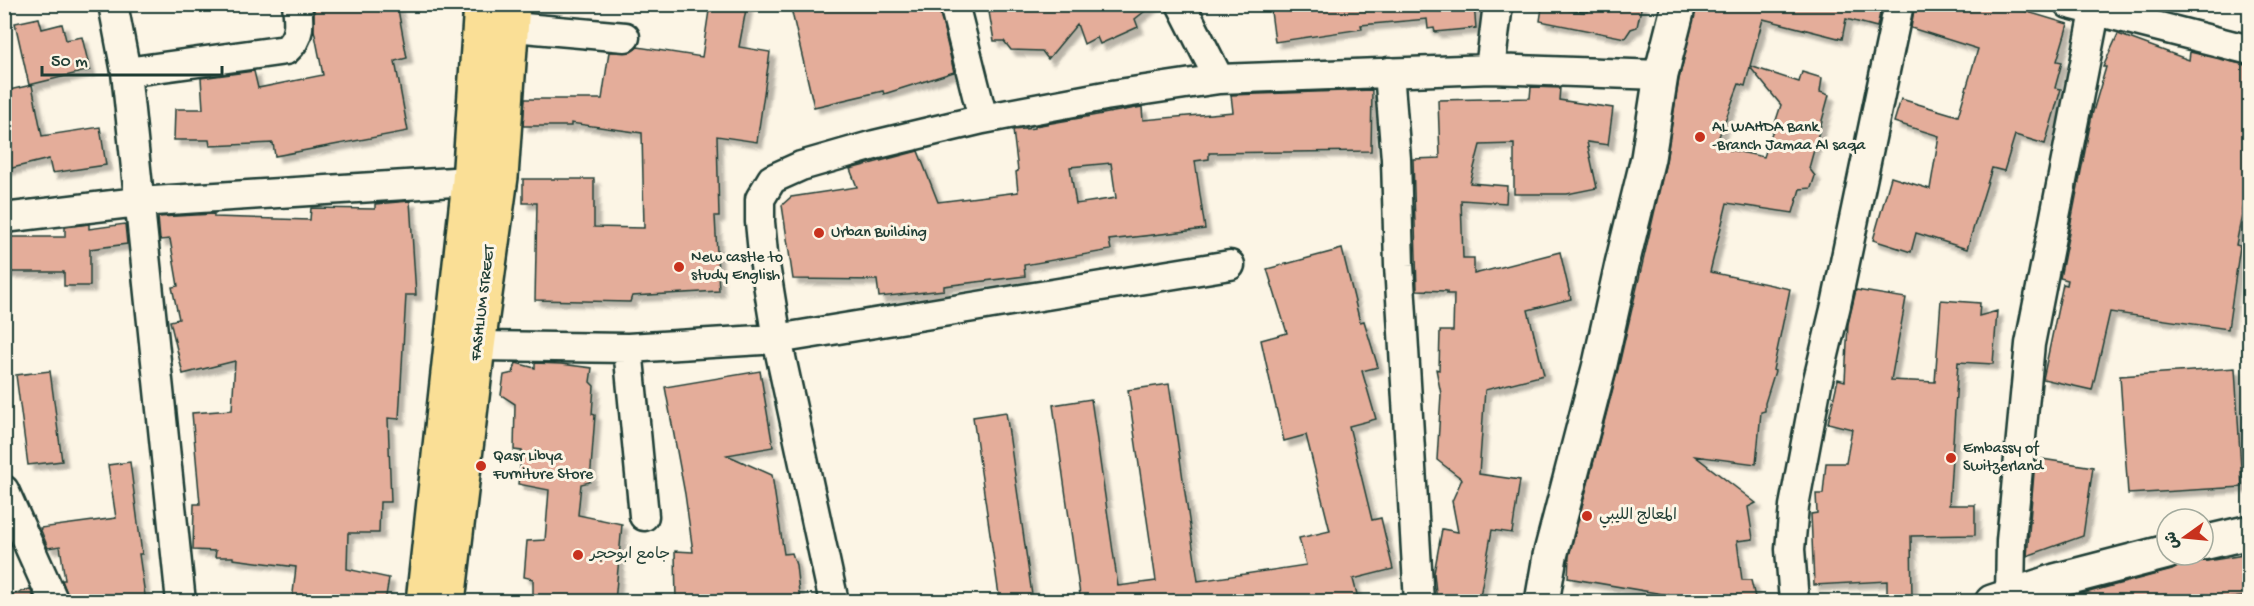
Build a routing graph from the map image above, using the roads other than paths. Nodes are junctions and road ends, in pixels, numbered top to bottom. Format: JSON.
{"nodes":[{"id":1,"x":113,"y":4,"type":"edge"},
{"id":2,"x":297,"y":4,"type":"edge"},
{"id":3,"x":481,"y":4,"type":"edge"},
{"id":4,"x":954,"y":4,"type":"edge"},
{"id":5,"x":1181,"y":4,"type":"edge"},
{"id":6,"x":1498,"y":4,"type":"edge"},
{"id":7,"x":1679,"y":4,"type":"edge"},
{"id":8,"x":1899,"y":4,"type":"edge"},
{"id":9,"x":2082,"y":8,"type":"edge"},
{"id":10,"x":513,"y":16,"type":"edge"},
{"id":11,"x":625,"y":37,"type":"dead end"},
{"id":12,"x":2250,"y":50,"type":"edge"},
{"id":13,"x":1490,"y":69,"type":"junction"},
{"id":14,"x":126,"y":72,"type":"junction"},
{"id":15,"x":1389,"y":72,"type":"junction"},
{"id":16,"x":1661,"y":75,"type":"junction"},
{"id":17,"x":1219,"y":79,"type":"junction"},
{"id":18,"x":983,"y":119,"type":"junction"},
{"id":19,"x":469,"y":181,"type":"junction"},
{"id":20,"x":138,"y":202,"type":"junction"},
{"id":21,"x":4,"y":218,"type":"edge"},
{"id":22,"x":1230,"y":265,"type":"dead end"},
{"id":23,"x":777,"y":339,"type":"junction"},
{"id":24,"x":478,"y":346,"type":"junction"},
{"id":25,"x":628,"y":348,"type":"junction"},
{"id":26,"x":4,"y":490,"type":"edge"},
{"id":27,"x":644,"y":516,"type":"dead end"},
{"id":28,"x":2250,"y":532,"type":"edge"},
{"id":29,"x":2215,"y":540,"type":"edge"},
{"id":30,"x":2155,"y":555,"type":"edge"},
{"id":31,"x":2001,"y":599,"type":"edge"},
{"id":32,"x":54,"y":602,"type":"edge"},
{"id":33,"x":181,"y":602,"type":"edge"},
{"id":34,"x":423,"y":602,"type":"edge"},
{"id":35,"x":448,"y":602,"type":"edge"},
{"id":36,"x":834,"y":602,"type":"edge"},
{"id":37,"x":1419,"y":602,"type":"edge"},
{"id":38,"x":1542,"y":602,"type":"edge"},
{"id":39,"x":1794,"y":602,"type":"edge"}],
"edges":[{"from":1,"to":14,"type":"street"},
{"from":2,"to":14,"type":"street"},
{"from":3,"to":19,"type":"main road","name":"FASHLIUM STREET"},
{"from":4,"to":18,"type":"street"},
{"from":5,"to":17,"type":"street"},
{"from":6,"to":13,"type":"street"},
{"from":7,"to":16,"type":"main road"},
{"from":8,"to":39,"type":"street"},
{"from":9,"to":12,"type":"street"},
{"from":9,"to":31,"type":"street"},
{"from":10,"to":11,"type":"street"},
{"from":10,"to":24,"type":"main road","name":"FASHLIUM STREET"},
{"from":13,"to":15,"type":"street"},
{"from":13,"to":16,"type":"street"},
{"from":14,"to":20,"type":"street"},
{"from":15,"to":17,"type":"street"},
{"from":15,"to":37,"type":"street"},
{"from":16,"to":38,"type":"main road"},
{"from":17,"to":18,"type":"street"},
{"from":18,"to":23,"type":"street"},
{"from":19,"to":20,"type":"street"},
{"from":19,"to":34,"type":"main road","name":"FASHLIUM STREET"},
{"from":20,"to":21,"type":"street"},
{"from":20,"to":33,"type":"street"},
{"from":22,"to":23,"type":"street"},
{"from":23,"to":25,"type":"street"},
{"from":23,"to":36,"type":"street"},
{"from":24,"to":25,"type":"street"},
{"from":24,"to":35,"type":"main road","name":"FASHLIUM STREET"},
{"from":25,"to":27,"type":"street"},
{"from":26,"to":32,"type":"street"},
{"from":28,"to":29,"type":"main road"},
{"from":30,"to":31,"type":"main road"}]}
